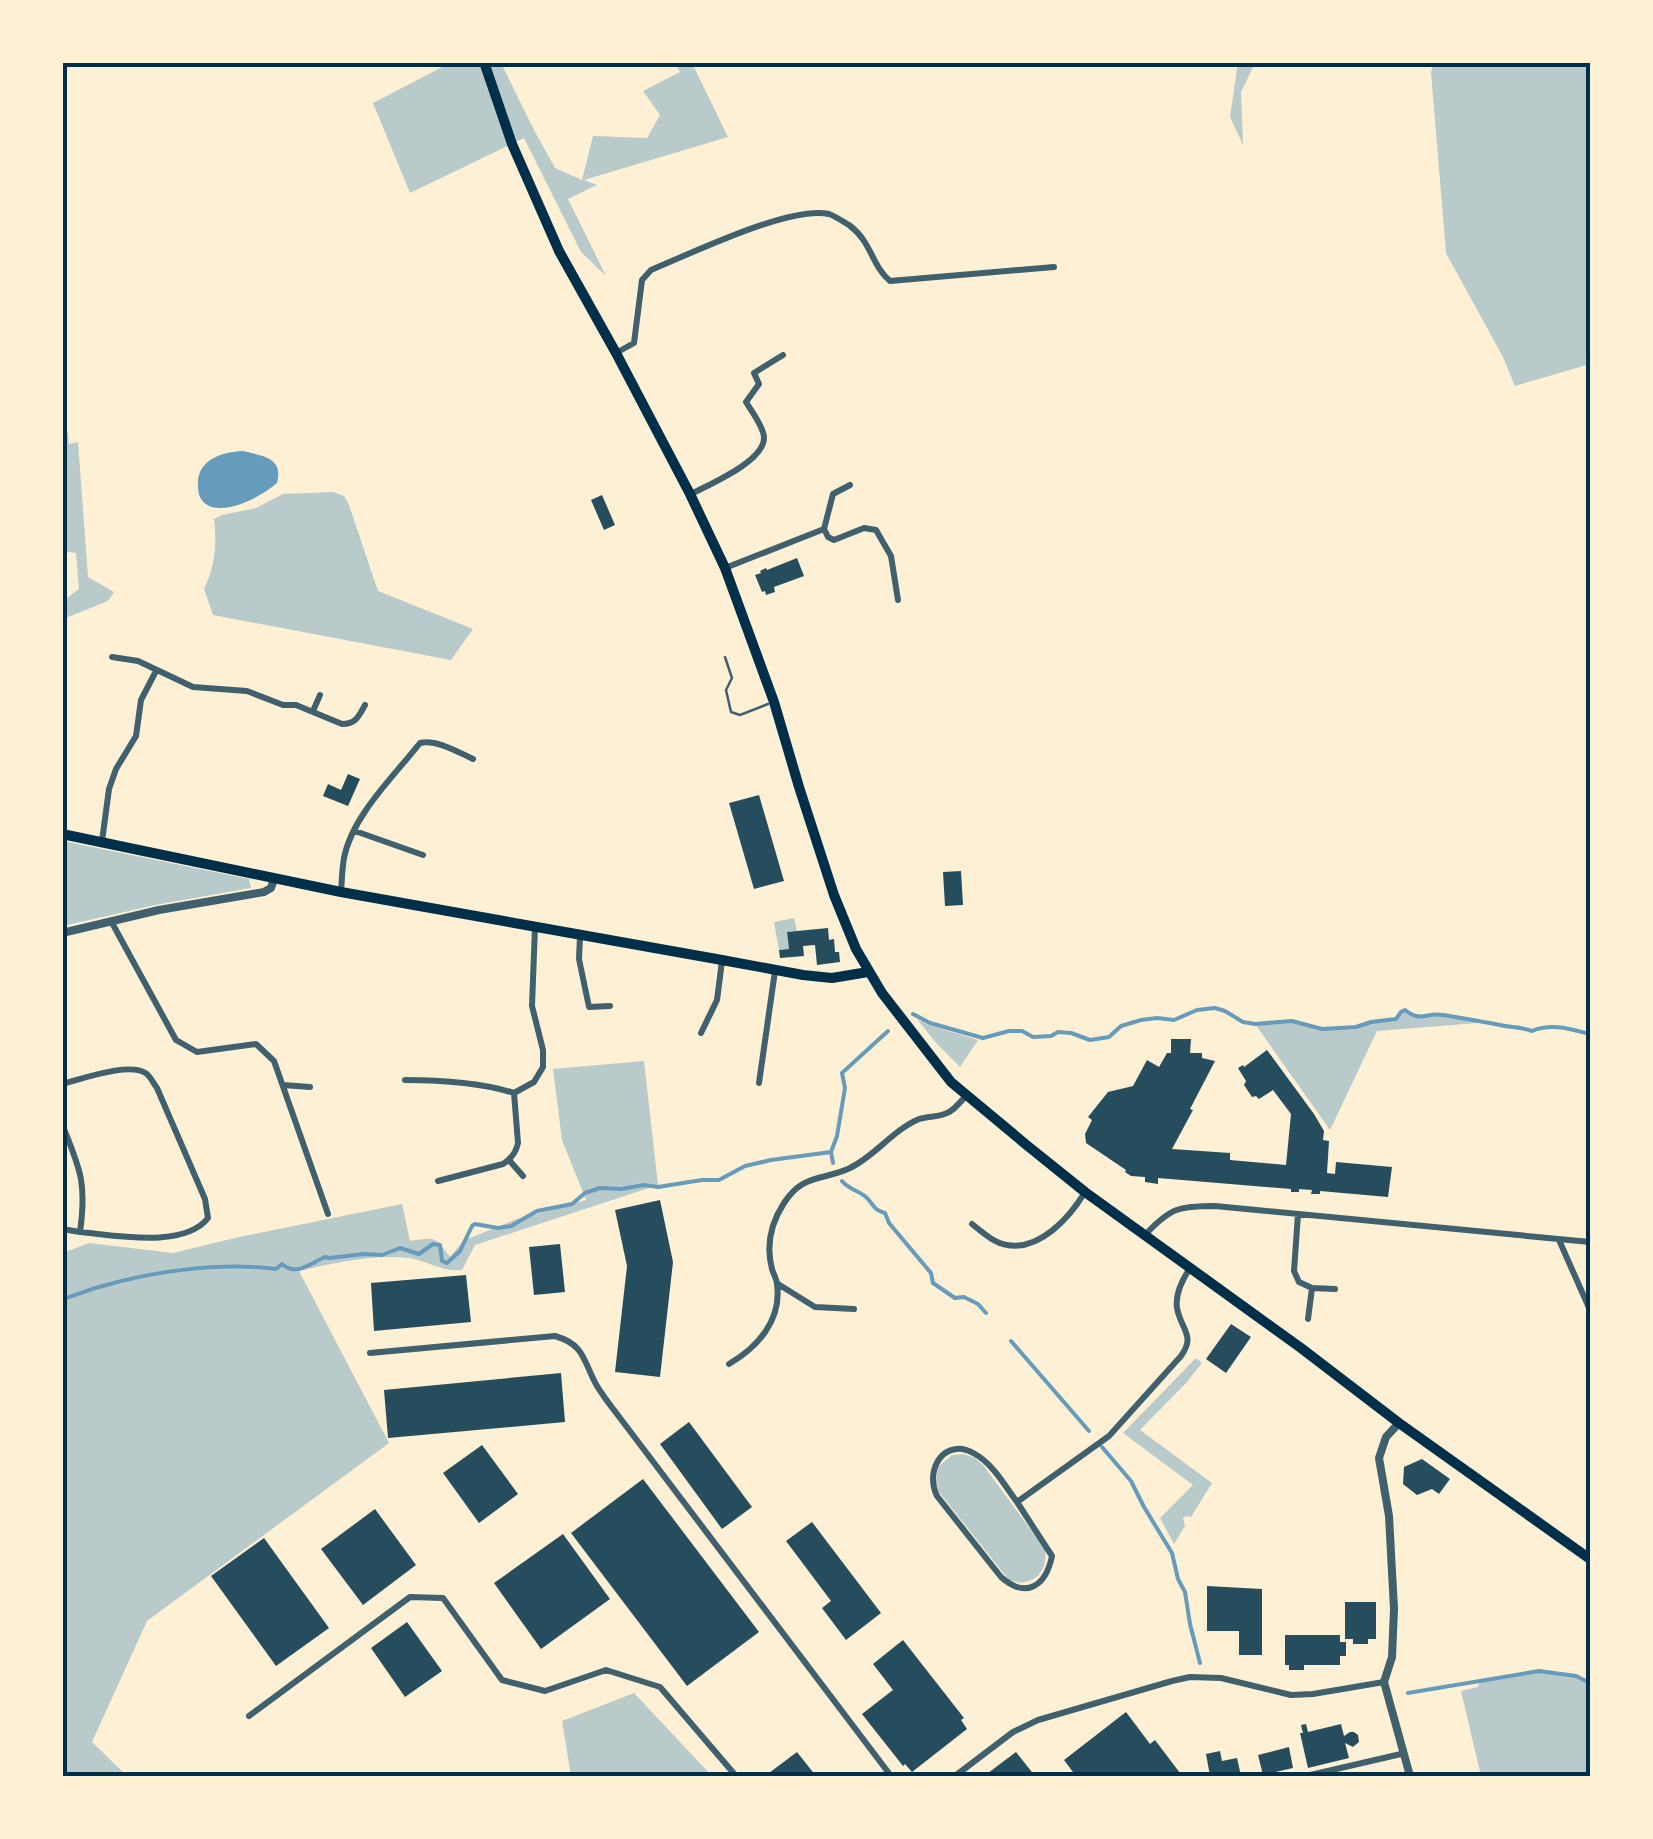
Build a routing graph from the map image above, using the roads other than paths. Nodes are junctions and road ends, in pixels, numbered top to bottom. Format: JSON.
{"nodes":[{"id":1,"x":484,"y":62,"type":"edge"},
{"id":2,"x":1054,"y":266,"type":"dead end"},
{"id":3,"x":616,"y":353,"type":"junction"},
{"id":4,"x":784,"y":355,"type":"dead end"},
{"id":5,"x":850,"y":486,"type":"dead end"},
{"id":6,"x":690,"y":494,"type":"junction"},
{"id":7,"x":824,"y":529,"type":"junction"},
{"id":8,"x":725,"y":568,"type":"junction"},
{"id":9,"x":898,"y":600,"type":"dead end"},
{"id":10,"x":725,"y":656,"type":"dead end"},
{"id":11,"x":112,"y":657,"type":"dead end"},
{"id":12,"x":156,"y":671,"type":"junction"},
{"id":13,"x":320,"y":695,"type":"dead end"},
{"id":14,"x":774,"y":702,"type":"junction"},
{"id":15,"x":365,"y":705,"type":"dead end"},
{"id":16,"x":312,"y":711,"type":"junction"},
{"id":17,"x":473,"y":759,"type":"dead end"},
{"id":18,"x":356,"y":831,"type":"junction"},
{"id":19,"x":62,"y":834,"type":"edge"},
{"id":20,"x":102,"y":841,"type":"junction"},
{"id":21,"x":423,"y":855,"type":"dead end"},
{"id":22,"x":274,"y":878,"type":"junction"},
{"id":23,"x":341,"y":892,"type":"junction"},
{"id":24,"x":111,"y":921,"type":"junction"},
{"id":25,"x":535,"y":926,"type":"junction"},
{"id":26,"x":62,"y":932,"type":"edge"},
{"id":27,"x":580,"y":934,"type":"junction"},
{"id":28,"x":722,"y":960,"type":"junction"},
{"id":29,"x":775,"y":971,"type":"junction"},
{"id":30,"x":868,"y":972,"type":"junction"},
{"id":31,"x":610,"y":1006,"type":"dead end"},
{"id":32,"x":701,"y":1033,"type":"dead end"},
{"id":33,"x":405,"y":1080,"type":"dead end"},
{"id":34,"x":759,"y":1083,"type":"dead end"},
{"id":35,"x":62,"y":1084,"type":"edge"},
{"id":36,"x":283,"y":1085,"type":"junction"},
{"id":37,"x":310,"y":1087,"type":"dead end"},
{"id":38,"x":514,"y":1093,"type":"junction"},
{"id":39,"x":966,"y":1096,"type":"junction"},
{"id":40,"x":62,"y":1124,"type":"edge"},
{"id":41,"x":510,"y":1160,"type":"junction"},
{"id":42,"x":523,"y":1176,"type":"dead end"},
{"id":43,"x":438,"y":1181,"type":"dead end"},
{"id":44,"x":1085,"y":1192,"type":"junction"},
{"id":45,"x":328,"y":1214,"type":"dead end"},
{"id":46,"x":1298,"y":1214,"type":"junction"},
{"id":47,"x":972,"y":1224,"type":"dead end"},
{"id":48,"x":62,"y":1229,"type":"edge"},
{"id":49,"x":80,"y":1232,"type":"junction"},
{"id":50,"x":1145,"y":1236,"type":"junction"},
{"id":51,"x":1559,"y":1239,"type":"junction"},
{"id":52,"x":1590,"y":1242,"type":"edge"},
{"id":53,"x":1190,"y":1268,"type":"junction"},
{"id":54,"x":777,"y":1283,"type":"junction"},
{"id":55,"x":1312,"y":1288,"type":"junction"},
{"id":56,"x":1336,"y":1290,"type":"dead end"},
{"id":57,"x":854,"y":1309,"type":"dead end"},
{"id":58,"x":1590,"y":1310,"type":"edge"},
{"id":59,"x":1308,"y":1319,"type":"dead end"},
{"id":60,"x":370,"y":1353,"type":"dead end"},
{"id":61,"x":728,"y":1364,"type":"dead end"},
{"id":62,"x":1399,"y":1423,"type":"junction"},
{"id":63,"x":1017,"y":1502,"type":"junction"},
{"id":64,"x":1590,"y":1559,"type":"edge"},
{"id":65,"x":1384,"y":1682,"type":"junction"},
{"id":66,"x":249,"y":1716,"type":"dead end"},
{"id":67,"x":1402,"y":1754,"type":"junction"},
{"id":68,"x":736,"y":1776,"type":"edge"},
{"id":69,"x":891,"y":1776,"type":"edge"},
{"id":70,"x":956,"y":1776,"type":"edge"},
{"id":71,"x":1306,"y":1776,"type":"edge"},
{"id":72,"x":1410,"y":1776,"type":"edge"}],
"edges":[{"from":1,"to":3,"type":"highway"},
{"from":2,"to":3,"type":"street"},
{"from":3,"to":6,"type":"highway"},
{"from":4,"to":6,"type":"street"},
{"from":5,"to":7,"type":"street"},
{"from":6,"to":8,"type":"highway"},
{"from":7,"to":8,"type":"street"},
{"from":7,"to":9,"type":"street"},
{"from":8,"to":14,"type":"highway"},
{"from":10,"to":14,"type":"lane"},
{"from":11,"to":12,"type":"street"},
{"from":12,"to":16,"type":"street"},
{"from":12,"to":20,"type":"street"},
{"from":13,"to":16,"type":"street"},
{"from":14,"to":30,"type":"highway"},
{"from":15,"to":16,"type":"street"},
{"from":17,"to":18,"type":"street"},
{"from":18,"to":21,"type":"street"},
{"from":18,"to":23,"type":"street"},
{"from":19,"to":20,"type":"highway"},
{"from":20,"to":22,"type":"highway"},
{"from":22,"to":23,"type":"highway"},
{"from":22,"to":24,"type":"street"},
{"from":23,"to":25,"type":"highway"},
{"from":24,"to":26,"type":"street"},
{"from":24,"to":36,"type":"street"},
{"from":25,"to":27,"type":"highway"},
{"from":25,"to":38,"type":"street"},
{"from":27,"to":28,"type":"highway"},
{"from":27,"to":31,"type":"street"},
{"from":28,"to":29,"type":"highway"},
{"from":28,"to":32,"type":"street"},
{"from":29,"to":30,"type":"highway"},
{"from":29,"to":34,"type":"street"},
{"from":30,"to":39,"type":"highway"},
{"from":33,"to":38,"type":"street"},
{"from":35,"to":49,"type":"street"},
{"from":36,"to":37,"type":"street"},
{"from":36,"to":45,"type":"street"},
{"from":38,"to":41,"type":"street"},
{"from":39,"to":44,"type":"highway"},
{"from":39,"to":54,"type":"street"},
{"from":40,"to":49,"type":"street"},
{"from":41,"to":42,"type":"street"},
{"from":41,"to":43,"type":"street"},
{"from":44,"to":47,"type":"street"},
{"from":44,"to":50,"type":"highway"},
{"from":46,"to":50,"type":"street"},
{"from":46,"to":51,"type":"street"},
{"from":46,"to":55,"type":"street"},
{"from":48,"to":49,"type":"street"},
{"from":50,"to":53,"type":"highway"},
{"from":51,"to":52,"type":"street"},
{"from":51,"to":58,"type":"street"},
{"from":53,"to":62,"type":"highway"},
{"from":53,"to":63,"type":"street"},
{"from":54,"to":57,"type":"street"},
{"from":54,"to":61,"type":"street"},
{"from":55,"to":56,"type":"street"},
{"from":55,"to":59,"type":"street"},
{"from":60,"to":69,"type":"street"},
{"from":62,"to":64,"type":"highway"},
{"from":62,"to":65,"type":"street"},
{"from":63,"to":63,"type":"street"},
{"from":65,"to":67,"type":"street"},
{"from":65,"to":70,"type":"street"},
{"from":66,"to":68,"type":"street"},
{"from":67,"to":71,"type":"street"},
{"from":67,"to":72,"type":"street"}]}
